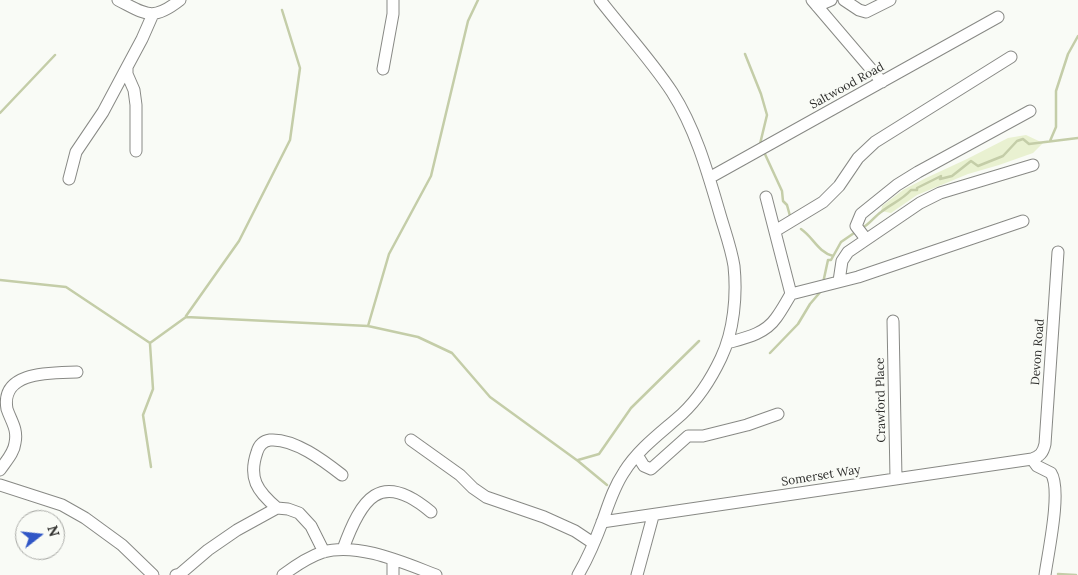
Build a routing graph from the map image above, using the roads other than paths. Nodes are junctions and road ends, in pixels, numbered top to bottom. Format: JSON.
{"nodes":[{"id":1,"x":118,"y":0,"type":"edge"},
{"id":2,"x":180,"y":0,"type":"edge"},
{"id":3,"x":393,"y":0,"type":"edge"},
{"id":4,"x":600,"y":0,"type":"edge"},
{"id":5,"x":830,"y":0,"type":"edge"},
{"id":6,"x":844,"y":0,"type":"edge"},
{"id":7,"x":890,"y":0,"type":"edge"},
{"id":8,"x":815,"y":3,"type":"edge"},
{"id":9,"x":153,"y":14,"type":"junction"},
{"id":10,"x":998,"y":17,"type":"dead end"},
{"id":11,"x":1011,"y":57,"type":"dead end"},
{"id":12,"x":127,"y":67,"type":"junction"},
{"id":13,"x":383,"y":69,"type":"dead end"},
{"id":14,"x":882,"y":82,"type":"junction"},
{"id":15,"x":1030,"y":111,"type":"dead end"},
{"id":16,"x":136,"y":152,"type":"dead end"},
{"id":17,"x":1033,"y":165,"type":"dead end"},
{"id":18,"x":709,"y":178,"type":"junction"},
{"id":19,"x":69,"y":179,"type":"dead end"},
{"id":20,"x":766,"y":197,"type":"dead end"},
{"id":21,"x":1023,"y":222,"type":"dead end"},
{"id":22,"x":775,"y":231,"type":"junction"},
{"id":23,"x":861,"y":233,"type":"junction"},
{"id":24,"x":1058,"y":252,"type":"dead end"},
{"id":25,"x":839,"y":281,"type":"junction"},
{"id":26,"x":791,"y":294,"type":"junction"},
{"id":27,"x":893,"y":321,"type":"dead end"},
{"id":28,"x":727,"y":343,"type":"junction"},
{"id":29,"x":77,"y":372,"type":"dead end"},
{"id":30,"x":778,"y":414,"type":"dead end"},
{"id":31,"x":411,"y":440,"type":"dead end"},
{"id":32,"x":1043,"y":453,"type":"joint"},
{"id":33,"x":637,"y":455,"type":"junction"},
{"id":34,"x":1032,"y":459,"type":"junction"},
{"id":35,"x":0,"y":470,"type":"edge"},
{"id":36,"x":342,"y":475,"type":"dead end"},
{"id":37,"x":896,"y":478,"type":"junction"},
{"id":38,"x":0,"y":485,"type":"edge"},
{"id":39,"x":277,"y":508,"type":"junction"},
{"id":40,"x":431,"y":512,"type":"dead end"},
{"id":41,"x":653,"y":516,"type":"junction"},
{"id":42,"x":602,"y":522,"type":"junction"},
{"id":43,"x":593,"y":543,"type":"junction"},
{"id":44,"x":343,"y":549,"type":"junction"},
{"id":45,"x":324,"y":552,"type":"junction"},
{"id":46,"x":393,"y":560,"type":"junction"},
{"id":47,"x":153,"y":575,"type":"edge"},
{"id":48,"x":176,"y":575,"type":"edge"},
{"id":49,"x":283,"y":575,"type":"edge"},
{"id":50,"x":394,"y":575,"type":"edge"},
{"id":51,"x":436,"y":575,"type":"edge"},
{"id":52,"x":578,"y":575,"type":"edge"},
{"id":53,"x":637,"y":575,"type":"edge"},
{"id":54,"x":1045,"y":575,"type":"edge"}],
"edges":[{"from":1,"to":9,"type":"street"},
{"from":2,"to":9,"type":"street"},
{"from":3,"to":13,"type":"street"},
{"from":4,"to":18,"type":"street"},
{"from":5,"to":8,"type":"street"},
{"from":6,"to":7,"type":"street"},
{"from":8,"to":14,"type":"street"},
{"from":9,"to":12,"type":"street"},
{"from":10,"to":14,"type":"street","name":"Saltwood Road"},
{"from":11,"to":22,"type":"street"},
{"from":12,"to":16,"type":"street"},
{"from":12,"to":19,"type":"street"},
{"from":14,"to":18,"type":"street","name":"Saltwood Road"},
{"from":15,"to":23,"type":"street"},
{"from":17,"to":23,"type":"street"},
{"from":18,"to":28,"type":"street"},
{"from":20,"to":22,"type":"street"},
{"from":21,"to":25,"type":"street"},
{"from":22,"to":26,"type":"street"},
{"from":23,"to":25,"type":"street"},
{"from":24,"to":32,"type":"street","name":"Devon Road"},
{"from":25,"to":26,"type":"street"},
{"from":26,"to":28,"type":"street"},
{"from":27,"to":37,"type":"street","name":"Crawford Place"},
{"from":28,"to":33,"type":"street"},
{"from":29,"to":35,"type":"street"},
{"from":30,"to":33,"type":"street"},
{"from":31,"to":43,"type":"street"},
{"from":32,"to":34,"type":"street","name":"Somerset Way"},
{"from":33,"to":42,"type":"street"},
{"from":34,"to":37,"type":"street","name":"Somerset Way"},
{"from":34,"to":54,"type":"street"},
{"from":36,"to":39,"type":"street"},
{"from":37,"to":41,"type":"street","name":"Somerset Way"},
{"from":38,"to":47,"type":"street"},
{"from":39,"to":45,"type":"street"},
{"from":39,"to":48,"type":"street"},
{"from":40,"to":44,"type":"street"},
{"from":41,"to":42,"type":"street","name":"Somerset Way"},
{"from":41,"to":53,"type":"street"},
{"from":42,"to":43,"type":"street"},
{"from":43,"to":52,"type":"street"},
{"from":44,"to":45,"type":"street"},
{"from":44,"to":46,"type":"street"},
{"from":45,"to":49,"type":"street"},
{"from":46,"to":50,"type":"street"},
{"from":46,"to":51,"type":"street"}]}
